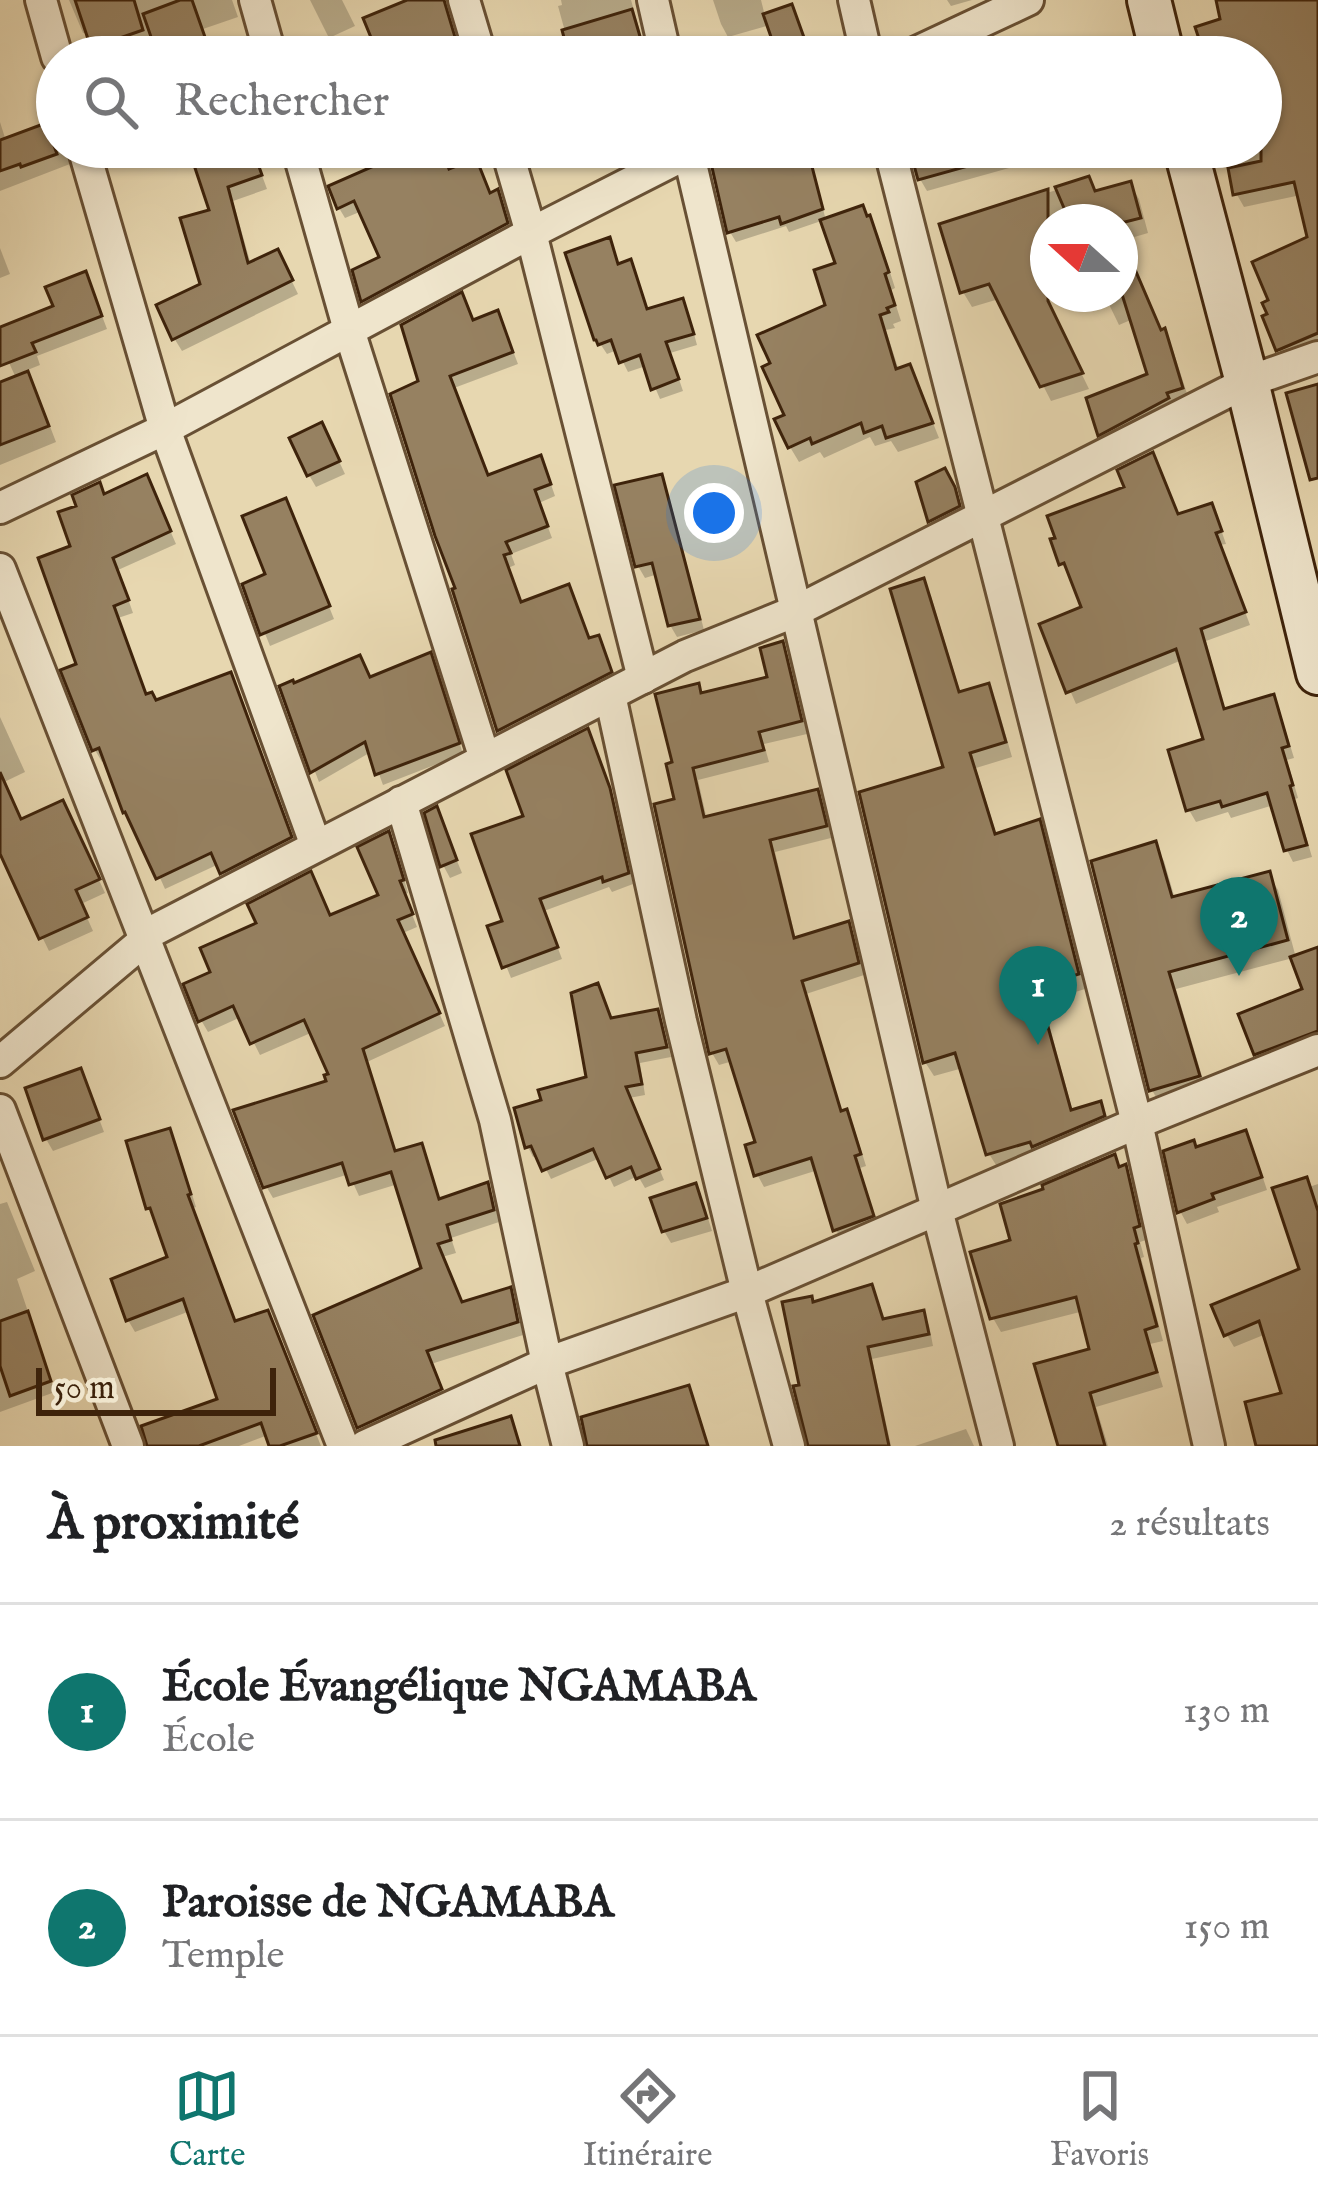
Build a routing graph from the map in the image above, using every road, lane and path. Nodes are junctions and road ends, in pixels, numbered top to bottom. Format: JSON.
{"nodes":[{"id":1,"x":40,"y":0,"type":"edge"},
{"id":2,"x":255,"y":0,"type":"edge"},
{"id":3,"x":464,"y":0,"type":"edge"},
{"id":4,"x":653,"y":0,"type":"edge"},
{"id":5,"x":854,"y":0,"type":"edge"},
{"id":6,"x":1028,"y":0,"type":"edge"},
{"id":7,"x":1149,"y":0,"type":"edge"},
{"id":8,"x":51,"y":36,"type":"edge"},
{"id":9,"x":265,"y":36,"type":"edge"},
{"id":10,"x":475,"y":36,"type":"edge"},
{"id":11,"x":661,"y":36,"type":"edge"},
{"id":12,"x":862,"y":36,"type":"edge"},
{"id":13,"x":951,"y":36,"type":"edge"},
{"id":14,"x":1158,"y":36,"type":"edge"},
{"id":15,"x":89,"y":168,"type":"edge"},
{"id":16,"x":303,"y":168,"type":"edge"},
{"id":17,"x":512,"y":168,"type":"edge"},
{"id":18,"x":655,"y":168,"type":"edge"},
{"id":19,"x":695,"y":168,"type":"edge"},
{"id":20,"x":894,"y":168,"type":"edge"},
{"id":21,"x":1191,"y":168,"type":"edge"},
{"id":22,"x":531,"y":233,"type":"junction"},
{"id":23,"x":349,"y":330,"type":"junction"},
{"id":24,"x":1318,"y":357,"type":"edge"},
{"id":25,"x":1247,"y":382,"type":"junction"},
{"id":26,"x":165,"y":429,"type":"junction"},
{"id":27,"x":0,"y":508,"type":"edge"},
{"id":28,"x":983,"y":517,"type":"junction"},
{"id":29,"x":0,"y":568,"type":"edge"},
{"id":30,"x":796,"y":611,"type":"junction"},
{"id":31,"x":1318,"y":673,"type":"edge"},
{"id":32,"x":643,"y":678,"type":"junction"},
{"id":33,"x":610,"y":695,"type":"junction"},
{"id":34,"x":485,"y":759,"type":"junction"},
{"id":35,"x":401,"y":802,"type":"junction"},
{"id":36,"x":316,"y":846,"type":"junction"},
{"id":37,"x":144,"y":938,"type":"junction"},
{"id":38,"x":1318,"y":1050,"type":"edge"},
{"id":39,"x":0,"y":1063,"type":"edge"},
{"id":40,"x":0,"y":1110,"type":"edge"},
{"id":41,"x":1137,"y":1124,"type":"junction"},
{"id":42,"x":937,"y":1210,"type":"junction"},
{"id":43,"x":747,"y":1292,"type":"junction"},
{"id":44,"x":547,"y":1363,"type":"junction"},
{"id":45,"x":128,"y":1446,"type":"edge"},
{"id":46,"x":343,"y":1446,"type":"edge"},
{"id":47,"x":365,"y":1446,"type":"edge"},
{"id":48,"x":568,"y":1446,"type":"edge"},
{"id":49,"x":789,"y":1446,"type":"edge"},
{"id":50,"x":998,"y":1446,"type":"edge"},
{"id":51,"x":1209,"y":1446,"type":"edge"}],
"edges":[{"from":1,"to":8,"type":"street"},
{"from":2,"to":9,"type":"street"},
{"from":3,"to":10,"type":"street"},
{"from":4,"to":11,"type":"street"},
{"from":5,"to":12,"type":"street"},
{"from":6,"to":13,"type":"street"},
{"from":7,"to":14,"type":"street"},
{"from":15,"to":26,"type":"street"},
{"from":16,"to":23,"type":"street"},
{"from":17,"to":22,"type":"street"},
{"from":18,"to":22,"type":"street"},
{"from":19,"to":30,"type":"street"},
{"from":20,"to":28,"type":"street"},
{"from":21,"to":25,"type":"street"},
{"from":22,"to":23,"type":"street"},
{"from":22,"to":32,"type":"street"},
{"from":23,"to":26,"type":"street"},
{"from":23,"to":34,"type":"street"},
{"from":24,"to":25,"type":"street"},
{"from":25,"to":28,"type":"street"},
{"from":25,"to":31,"type":"street"},
{"from":26,"to":27,"type":"street"},
{"from":26,"to":36,"type":"street"},
{"from":28,"to":30,"type":"street"},
{"from":28,"to":41,"type":"street"},
{"from":29,"to":37,"type":"street"},
{"from":30,"to":32,"type":"street"},
{"from":30,"to":42,"type":"street"},
{"from":32,"to":33,"type":"street"},
{"from":33,"to":34,"type":"street"},
{"from":33,"to":43,"type":"street"},
{"from":34,"to":35,"type":"street"},
{"from":35,"to":36,"type":"street"},
{"from":35,"to":44,"type":"street"},
{"from":36,"to":37,"type":"street"},
{"from":37,"to":39,"type":"street"},
{"from":37,"to":46,"type":"street"},
{"from":38,"to":41,"type":"street"},
{"from":40,"to":45,"type":"street"},
{"from":41,"to":42,"type":"street"},
{"from":41,"to":51,"type":"street"},
{"from":42,"to":43,"type":"street"},
{"from":42,"to":50,"type":"street"},
{"from":43,"to":44,"type":"street"},
{"from":43,"to":49,"type":"street"},
{"from":44,"to":47,"type":"street"},
{"from":44,"to":48,"type":"street"}]}
